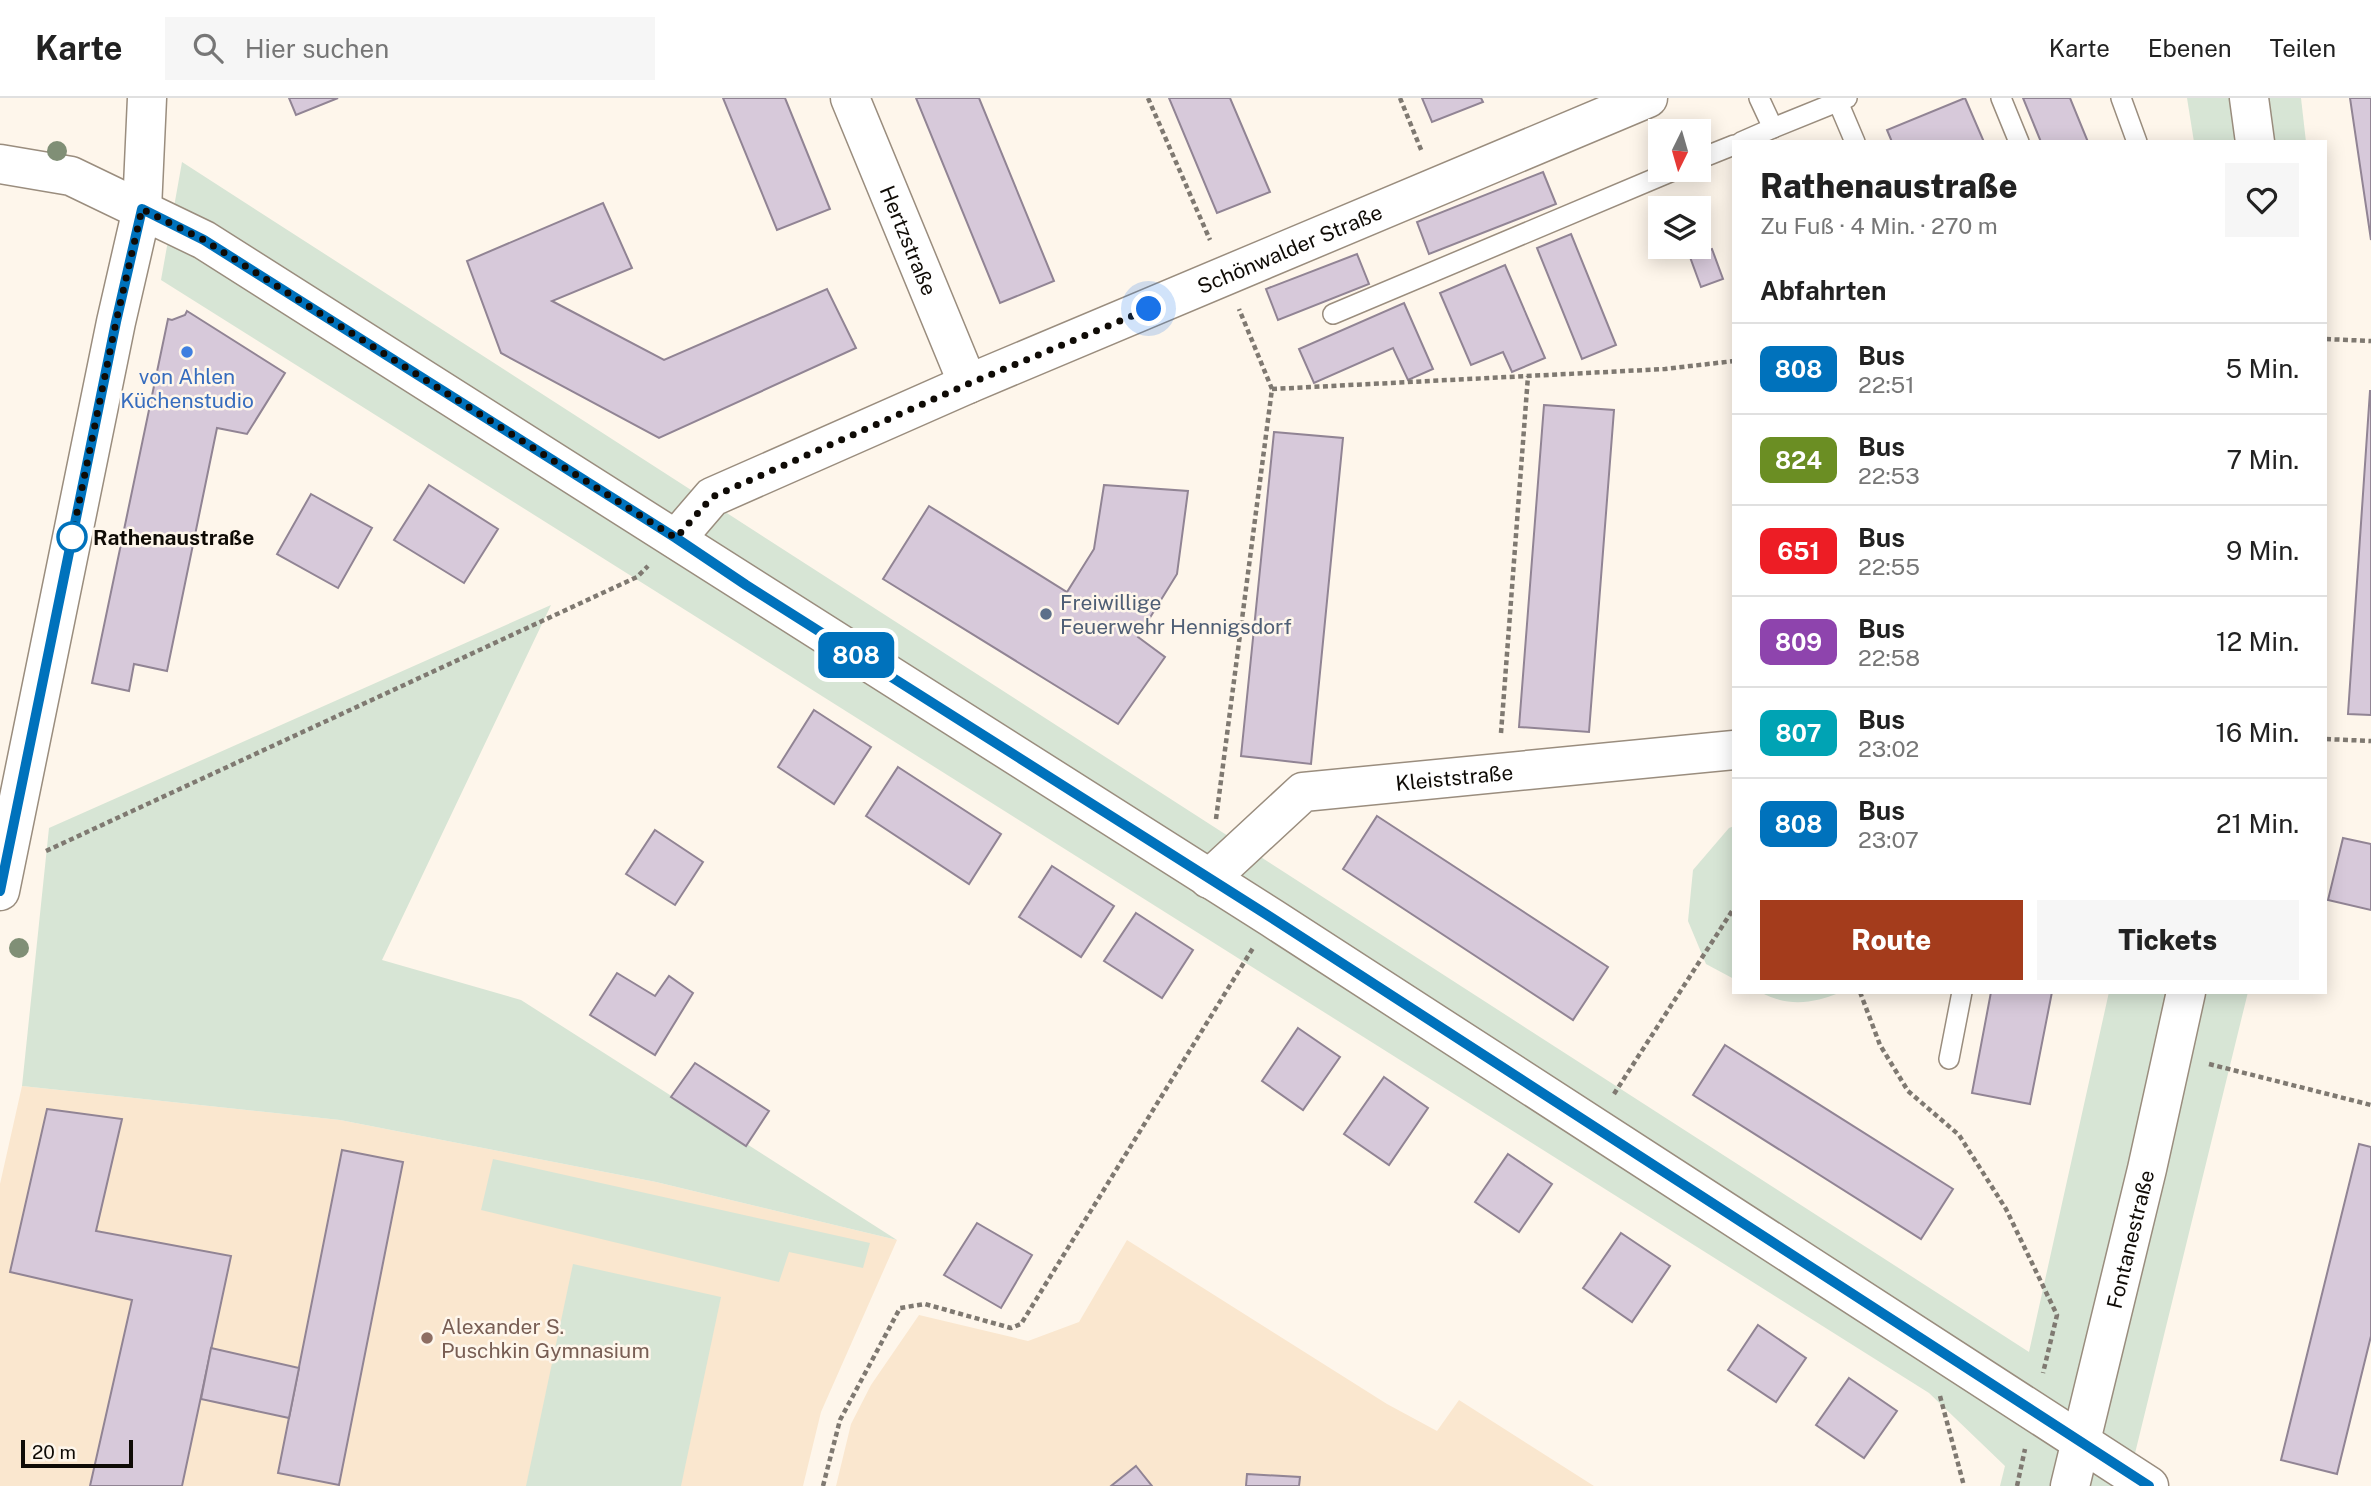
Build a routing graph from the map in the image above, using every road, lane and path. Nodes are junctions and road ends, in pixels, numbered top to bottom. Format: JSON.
{"nodes":[{"id":1,"x":147,"y":98,"type":"edge"},
{"id":2,"x":850,"y":98,"type":"edge"},
{"id":3,"x":1148,"y":98,"type":"edge"},
{"id":4,"x":1400,"y":98,"type":"edge"},
{"id":5,"x":1648,"y":98,"type":"edge"},
{"id":6,"x":1759,"y":98,"type":"edge"},
{"id":7,"x":2001,"y":98,"type":"edge"},
{"id":8,"x":2121,"y":98,"type":"edge"},
{"id":9,"x":2249,"y":98,"type":"edge"},
{"id":10,"x":1842,"y":100,"type":"edge"},
{"id":11,"x":1773,"y":128,"type":"junction"},
{"id":12,"x":1751,"y":140,"type":"edge"},
{"id":13,"x":1854,"y":140,"type":"edge"},
{"id":14,"x":2018,"y":140,"type":"edge"},
{"id":15,"x":2136,"y":140,"type":"edge"},
{"id":16,"x":2255,"y":140,"type":"edge"},
{"id":17,"x":1732,"y":150,"type":"edge"},
{"id":18,"x":1712,"y":155,"type":"edge"},
{"id":19,"x":0,"y":164,"type":"edge"},
{"id":20,"x":1648,"y":181,"type":"edge"},
{"id":21,"x":1437,"y":188,"type":"junction"},
{"id":22,"x":142,"y":209,"type":"junction"},
{"id":23,"x":1226,"y":277,"type":"junction"},
{"id":24,"x":1333,"y":314,"type":"dead end"},
{"id":25,"x":2327,"y":339,"type":"edge"},
{"id":26,"x":2371,"y":341,"type":"edge"},
{"id":27,"x":1732,"y":360,"type":"edge"},
{"id":28,"x":1528,"y":376,"type":"junction"},
{"id":29,"x":968,"y":384,"type":"junction"},
{"id":30,"x":1272,"y":389,"type":"junction"},
{"id":31,"x":676,"y":538,"type":"junction"},
{"id":32,"x":2327,"y":738,"type":"edge"},
{"id":33,"x":2371,"y":741,"type":"edge"},
{"id":34,"x":1732,"y":750,"type":"edge"},
{"id":35,"x":1499,"y":773,"type":"junction"},
{"id":36,"x":1209,"y":879,"type":"junction"},
{"id":37,"x":2,"y":881,"type":"edge"},
{"id":38,"x":1732,"y":911,"type":"edge"},
{"id":39,"x":1272,"y":918,"type":"junction"},
{"id":40,"x":1861,"y":994,"type":"edge"},
{"id":41,"x":1962,"y":994,"type":"edge"},
{"id":42,"x":2186,"y":994,"type":"edge"},
{"id":43,"x":2173,"y":1055,"type":"junction"},
{"id":44,"x":1949,"y":1059,"type":"dead end"},
{"id":45,"x":2371,"y":1105,"type":"edge"},
{"id":46,"x":1593,"y":1127,"type":"junction"},
{"id":47,"x":1926,"y":1343,"type":"junction"},
{"id":48,"x":2033,"y":1413,"type":"junction"},
{"id":49,"x":2080,"y":1443,"type":"junction"},
{"id":50,"x":823,"y":1486,"type":"edge"},
{"id":51,"x":1964,"y":1486,"type":"edge"},
{"id":52,"x":2070,"y":1486,"type":"edge"},
{"id":53,"x":2149,"y":1486,"type":"edge"}],
"edges":[{"from":1,"to":22,"type":"street"},
{"from":2,"to":29,"type":"street","name":"Hertzstraße"},
{"from":3,"to":23,"type":"path"},
{"from":4,"to":21,"type":"path"},
{"from":5,"to":21,"type":"street","name":"Schönwalder Straße"},
{"from":6,"to":11,"type":"lane"},
{"from":7,"to":14,"type":"lane"},
{"from":8,"to":15,"type":"lane"},
{"from":9,"to":16,"type":"street"},
{"from":10,"to":11,"type":"lane"},
{"from":10,"to":13,"type":"lane"},
{"from":11,"to":12,"type":"lane"},
{"from":17,"to":18,"type":"lane"},
{"from":19,"to":22,"type":"street"},
{"from":20,"to":24,"type":"lane"},
{"from":21,"to":23,"type":"street","name":"Schönwalder Straße"},
{"from":22,"to":31,"type":"street"},
{"from":22,"to":37,"type":"street"},
{"from":23,"to":29,"type":"street","name":"Schönwalder Straße"},
{"from":23,"to":30,"type":"path"},
{"from":25,"to":26,"type":"path"},
{"from":27,"to":28,"type":"path"},
{"from":28,"to":30,"type":"path"},
{"from":28,"to":35,"type":"path"},
{"from":29,"to":31,"type":"street","name":"Schönwalder Straße"},
{"from":30,"to":36,"type":"path"},
{"from":31,"to":36,"type":"street"},
{"from":31,"to":37,"type":"path"},
{"from":32,"to":33,"type":"path"},
{"from":34,"to":35,"type":"street","name":"Kleiststraße"},
{"from":35,"to":36,"type":"street","name":"Kleiststraße"},
{"from":36,"to":39,"type":"street"},
{"from":38,"to":46,"type":"path"},
{"from":39,"to":46,"type":"street"},
{"from":39,"to":50,"type":"path"},
{"from":40,"to":48,"type":"path"},
{"from":41,"to":44,"type":"lane"},
{"from":42,"to":43,"type":"street","name":"Fontanestraße"},
{"from":43,"to":45,"type":"path"},
{"from":43,"to":49,"type":"street","name":"Fontanestraße"},
{"from":46,"to":47,"type":"street"},
{"from":47,"to":48,"type":"street"},
{"from":47,"to":51,"type":"path"},
{"from":48,"to":49,"type":"street"},
{"from":49,"to":52,"type":"street","name":"Fontanestraße"},
{"from":49,"to":53,"type":"street"}]}
